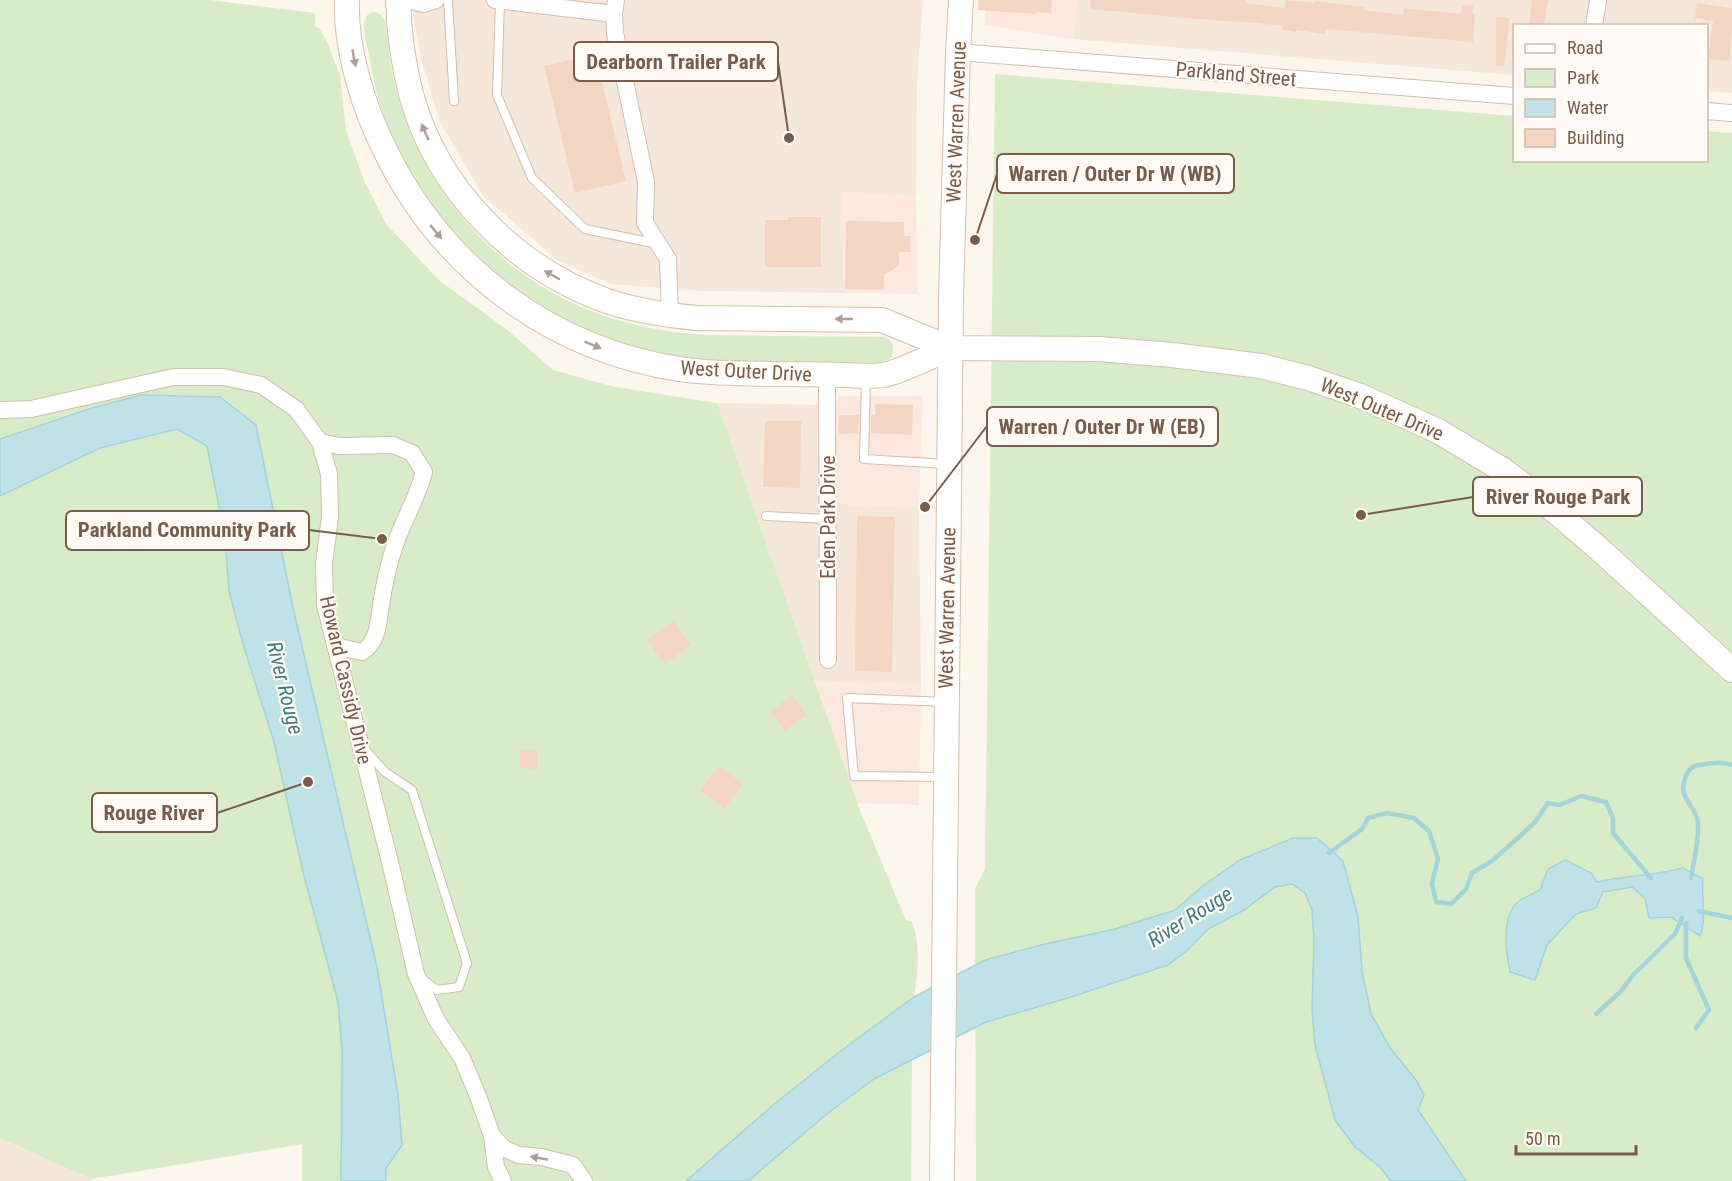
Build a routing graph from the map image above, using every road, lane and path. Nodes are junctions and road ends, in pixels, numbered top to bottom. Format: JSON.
{"nodes":[{"id":1,"x":347,"y":0,"type":"edge"},
{"id":2,"x":398,"y":0,"type":"edge"},
{"id":3,"x":407,"y":0,"type":"edge"},
{"id":4,"x":436,"y":0,"type":"edge"},
{"id":5,"x":448,"y":0,"type":"edge"},
{"id":6,"x":495,"y":0,"type":"edge"},
{"id":7,"x":961,"y":0,"type":"edge"},
{"id":8,"x":1598,"y":0,"type":"edge"},
{"id":9,"x":500,"y":1,"type":"edge"},
{"id":10,"x":615,"y":7,"type":"edge"},
{"id":11,"x":1594,"y":24,"type":"edge"},
{"id":12,"x":958,"y":52,"type":"junction"},
{"id":13,"x":1513,"y":96,"type":"edge"},
{"id":14,"x":454,"y":101,"type":"dead end"},
{"id":15,"x":1708,"y":111,"type":"edge"},
{"id":16,"x":1732,"y":113,"type":"edge"},
{"id":17,"x":658,"y":244,"type":"junction"},
{"id":18,"x":670,"y":316,"type":"junction"},
{"id":19,"x":901,"y":328,"type":"junction"},
{"id":20,"x":950,"y":348,"type":"junction"},
{"id":21,"x":898,"y":370,"type":"junction"},
{"id":22,"x":827,"y":374,"type":"junction"},
{"id":23,"x":866,"y":375,"type":"junction"},
{"id":24,"x":0,"y":410,"type":"edge"},
{"id":25,"x":320,"y":442,"type":"junction"},
{"id":26,"x":949,"y":465,"type":"junction"},
{"id":27,"x":766,"y":516,"type":"dead end"},
{"id":28,"x":829,"y":519,"type":"junction"},
{"id":29,"x":335,"y":646,"type":"junction"},
{"id":30,"x":828,"y":660,"type":"dead end"},
{"id":31,"x":1732,"y":670,"type":"edge"},
{"id":32,"x":946,"y":702,"type":"junction"},
{"id":33,"x":361,"y":746,"type":"junction"},
{"id":34,"x":385,"y":772,"type":"junction"},
{"id":35,"x":946,"y":777,"type":"junction"},
{"id":36,"x":371,"y":786,"type":"junction"},
{"id":37,"x":416,"y":974,"type":"junction"},
{"id":38,"x":492,"y":1136,"type":"junction"},
{"id":39,"x":503,"y":1181,"type":"edge"},
{"id":40,"x":584,"y":1181,"type":"edge"},
{"id":41,"x":942,"y":1181,"type":"edge"}],
"edges":[{"from":1,"to":22,"type":"main road","name":"West Outer Drive","one_way":true},
{"from":18,"to":2,"type":"main road","name":"West Outer Drive","one_way":true},
{"from":3,"to":4,"type":"street"},
{"from":5,"to":14,"type":"lane"},
{"from":6,"to":9,"type":"street"},
{"from":7,"to":12,"type":"main road","name":"West Warren Avenue"},
{"from":8,"to":11,"type":"street"},
{"from":9,"to":10,"type":"street"},
{"from":9,"to":17,"type":"lane"},
{"from":10,"to":17,"type":"street"},
{"from":12,"to":13,"type":"street","name":"Parkland Street"},
{"from":12,"to":20,"type":"main road","name":"West Warren Avenue"},
{"from":15,"to":16,"type":"street"},
{"from":17,"to":18,"type":"street"},
{"from":19,"to":18,"type":"main road","name":"West Outer Drive","one_way":true},
{"from":19,"to":20,"type":"main road","name":"West Outer Drive"},
{"from":19,"to":21,"type":"main road"},
{"from":20,"to":21,"type":"main road","name":"West Outer Drive"},
{"from":20,"to":26,"type":"main road","name":"West Warren Avenue"},
{"from":20,"to":31,"type":"main road","name":"West Outer Drive"},
{"from":21,"to":23,"type":"main road","name":"West Outer Drive"},
{"from":22,"to":23,"type":"main road","name":"West Outer Drive"},
{"from":22,"to":28,"type":"street","name":"Eden Park Drive"},
{"from":23,"to":26,"type":"lane"},
{"from":24,"to":25,"type":"street","name":"Howard Cassidy Drive"},
{"from":25,"to":29,"type":"street","name":"Howard Cassidy Drive"},
{"from":25,"to":29,"type":"street"},
{"from":26,"to":32,"type":"main road","name":"West Warren Avenue"},
{"from":27,"to":28,"type":"lane"},
{"from":28,"to":30,"type":"street","name":"Eden Park Drive"},
{"from":29,"to":33,"type":"street","name":"Howard Cassidy Drive"},
{"from":32,"to":35,"type":"main road","name":"West Warren Avenue"},
{"from":32,"to":35,"type":"lane"},
{"from":33,"to":34,"type":"lane"},
{"from":33,"to":36,"type":"street","name":"Howard Cassidy Drive"},
{"from":34,"to":36,"type":"lane"},
{"from":34,"to":37,"type":"lane"},
{"from":35,"to":41,"type":"main road","name":"West Warren Avenue"},
{"from":36,"to":37,"type":"street","name":"Howard Cassidy Drive"},
{"from":37,"to":38,"type":"street","name":"Howard Cassidy Drive"},
{"from":38,"to":39,"type":"street","name":"Howard Cassidy Drive"},
{"from":40,"to":38,"type":"street","one_way":true}]}
